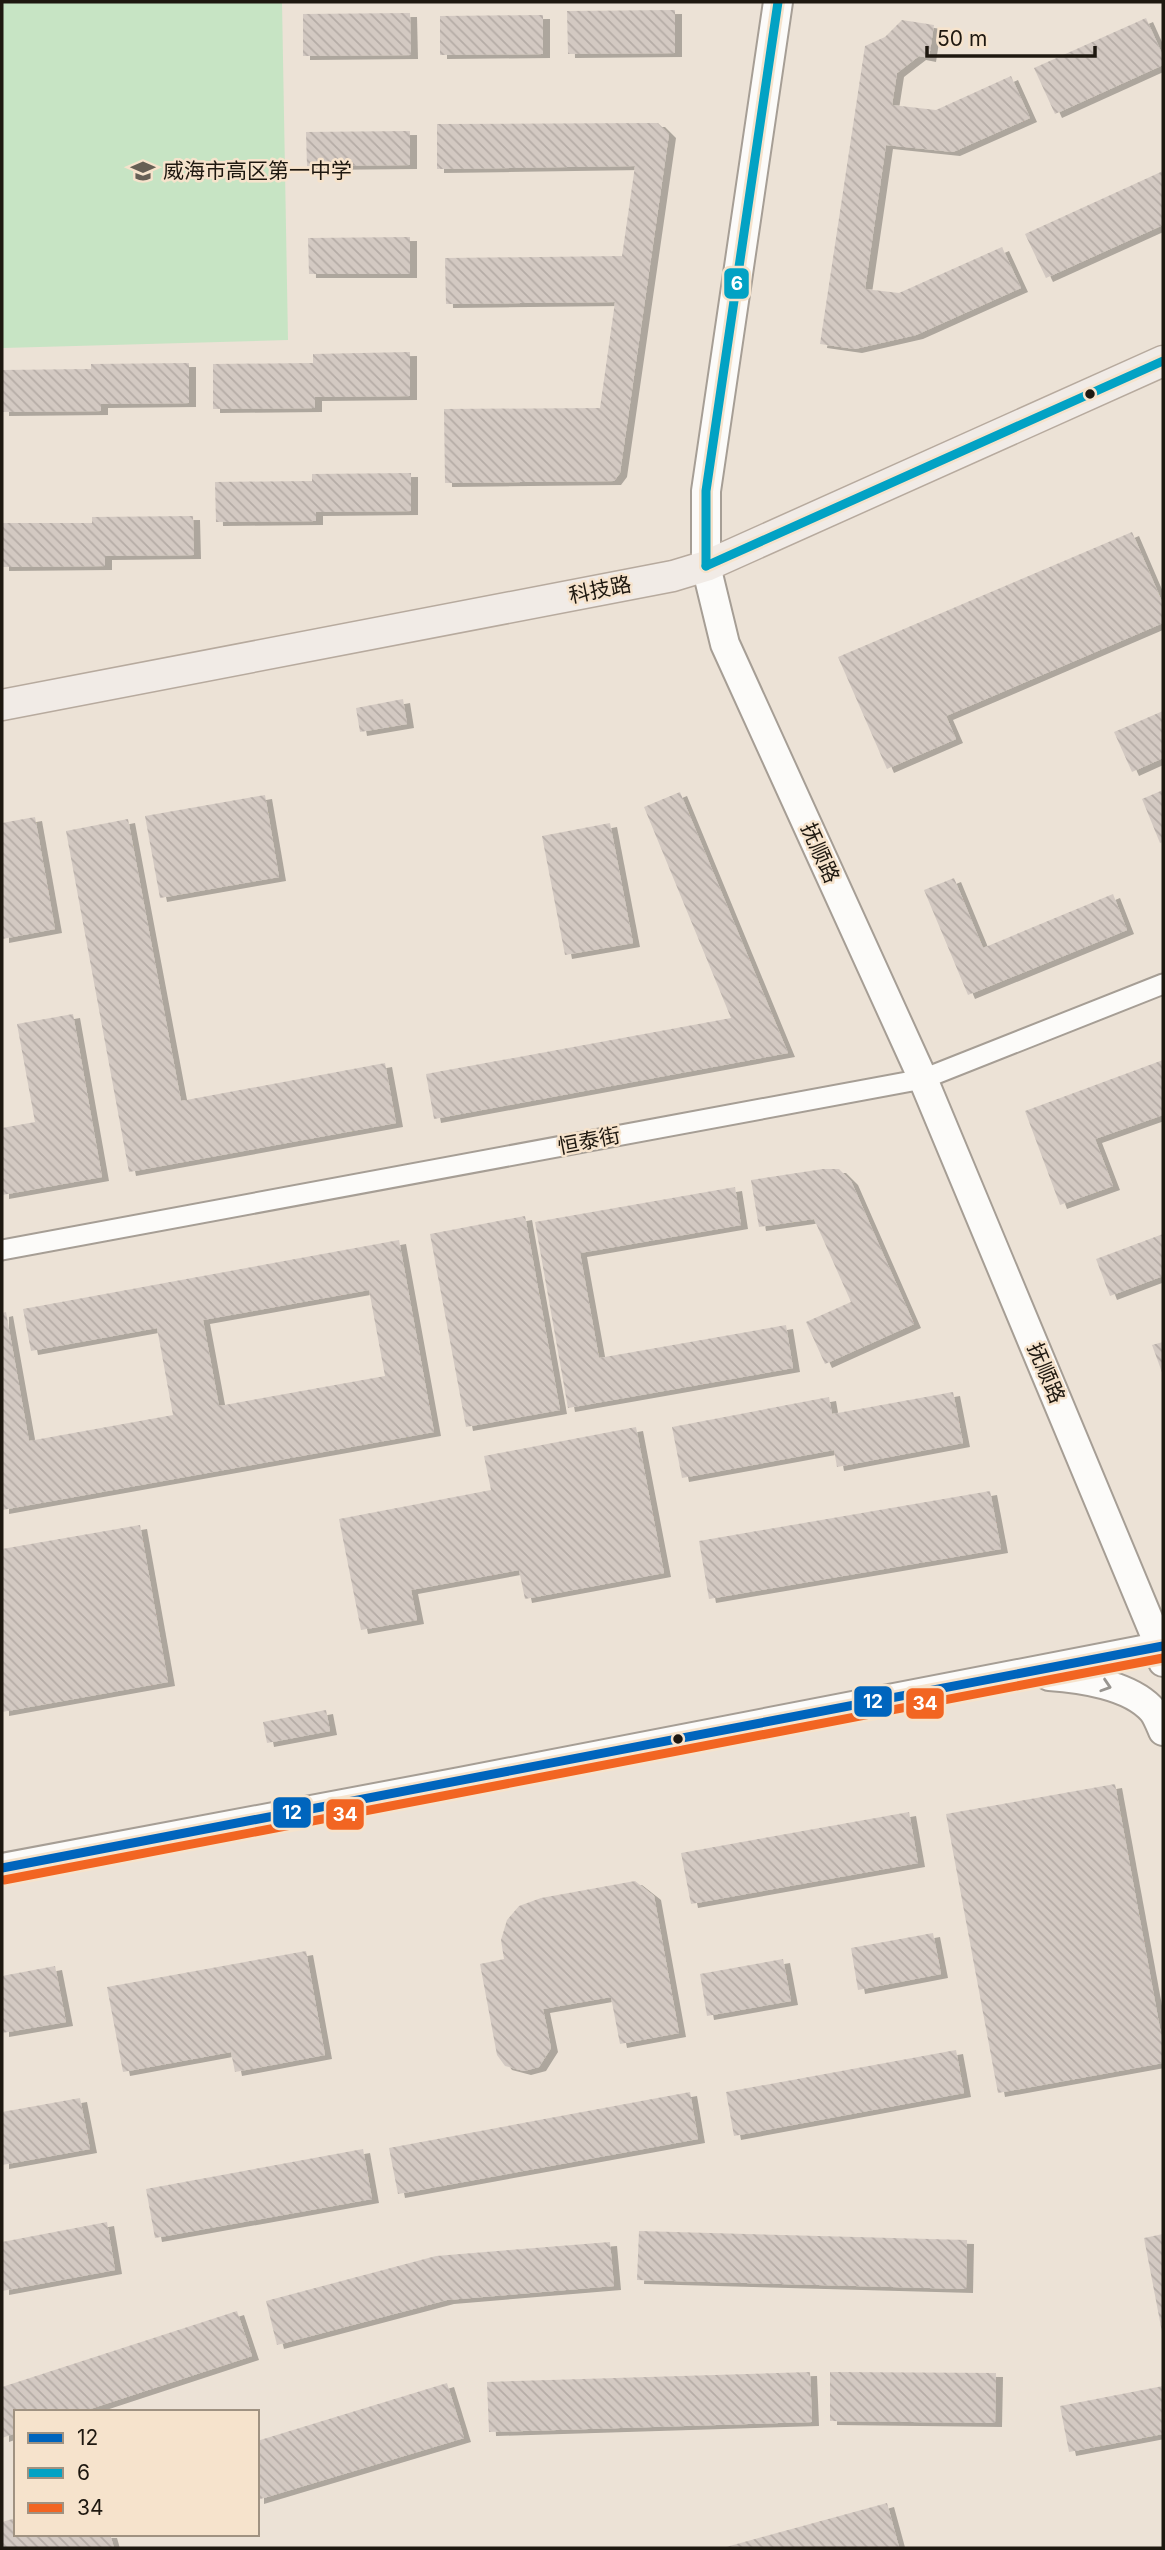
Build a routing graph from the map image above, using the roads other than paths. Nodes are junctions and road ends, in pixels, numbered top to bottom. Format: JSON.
{"nodes":[{"id":1,"x":778,"y":2,"type":"edge"},
{"id":2,"x":1163,"y":361,"type":"edge"},
{"id":3,"x":706,"y":566,"type":"junction"},
{"id":4,"x":2,"y":705,"type":"edge"},
{"id":5,"x":1163,"y":984,"type":"edge"},
{"id":6,"x":923,"y":1079,"type":"junction"},
{"id":7,"x":2,"y":1251,"type":"edge"},
{"id":8,"x":1162,"y":1652,"type":"edge"},
{"id":9,"x":1015,"y":1674,"type":"junction"},
{"id":10,"x":1163,"y":1731,"type":"edge"},
{"id":11,"x":2,"y":1868,"type":"edge"}],
"edges":[{"from":1,"to":3,"type":"street","name":"抚顺路"},
{"from":2,"to":3,"type":"main road","name":"科技路"},
{"from":3,"to":4,"type":"main road","name":"科技路"},
{"from":3,"to":6,"type":"street","name":"抚顺路"},
{"from":5,"to":6,"type":"street","name":"恒泰街"},
{"from":6,"to":7,"type":"street","name":"恒泰街"},
{"from":6,"to":8,"type":"street","name":"抚顺路"},
{"from":8,"to":9,"type":"street"},
{"from":9,"to":10,"type":"street","one_way":true},
{"from":9,"to":11,"type":"street"}]}
